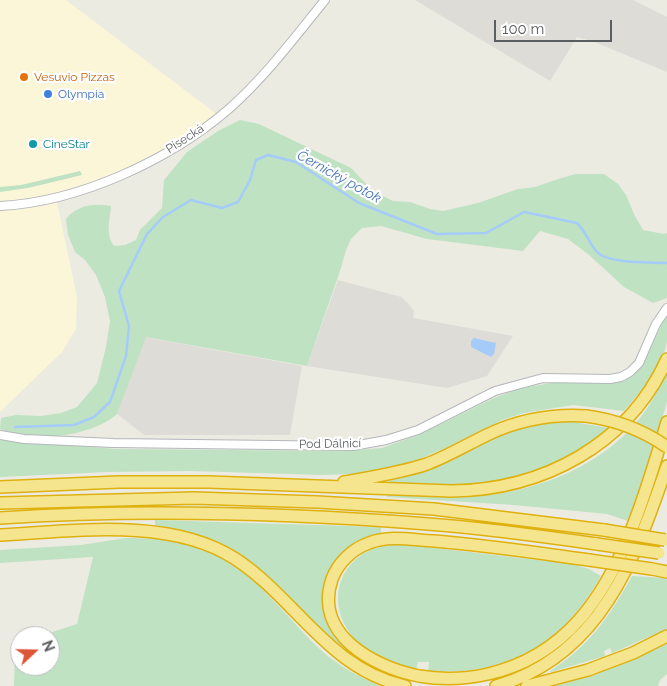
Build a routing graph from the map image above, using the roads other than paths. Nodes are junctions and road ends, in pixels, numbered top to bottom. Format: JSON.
{"nodes":[{"id":1,"x":325,"y":0,"type":"edge"},
{"id":2,"x":0,"y":206,"type":"edge"},
{"id":3,"x":667,"y":308,"type":"edge"},
{"id":4,"x":667,"y":359,"type":"edge"},
{"id":5,"x":667,"y":422,"type":"edge"},
{"id":6,"x":0,"y":435,"type":"edge"},
{"id":7,"x":667,"y":447,"type":"edge"},
{"id":8,"x":667,"y":466,"type":"edge"},
{"id":9,"x":320,"y":486,"type":"junction"},
{"id":10,"x":0,"y":487,"type":"edge"},
{"id":11,"x":0,"y":503,"type":"edge"},
{"id":12,"x":0,"y":518,"type":"edge"},
{"id":13,"x":2,"y":535,"type":"edge"},
{"id":14,"x":666,"y":540,"type":"edge"},
{"id":15,"x":663,"y":554,"type":"edge"},
{"id":16,"x":667,"y":572,"type":"edge"},
{"id":17,"x":667,"y":636,"type":"edge"},
{"id":18,"x":405,"y":686,"type":"edge"},
{"id":19,"x":496,"y":686,"type":"edge"},
{"id":20,"x":527,"y":686,"type":"edge"}],
"edges":[{"from":1,"to":2,"type":"street","name":"Písecká"},
{"from":3,"to":6,"type":"street","name":"Pod Dálnicí"},
{"from":4,"to":9,"type":"highway"},
{"from":5,"to":16,"type":"highway","bridge":true},
{"from":7,"to":9,"type":"highway","bridge":true},
{"from":8,"to":19,"type":"highway"},
{"from":9,"to":10,"type":"highway"},
{"from":11,"to":14,"type":"highway","bridge":true},
{"from":12,"to":15,"type":"highway","bridge":true},
{"from":13,"to":18,"type":"highway"},
{"from":17,"to":20,"type":"highway"}]}
